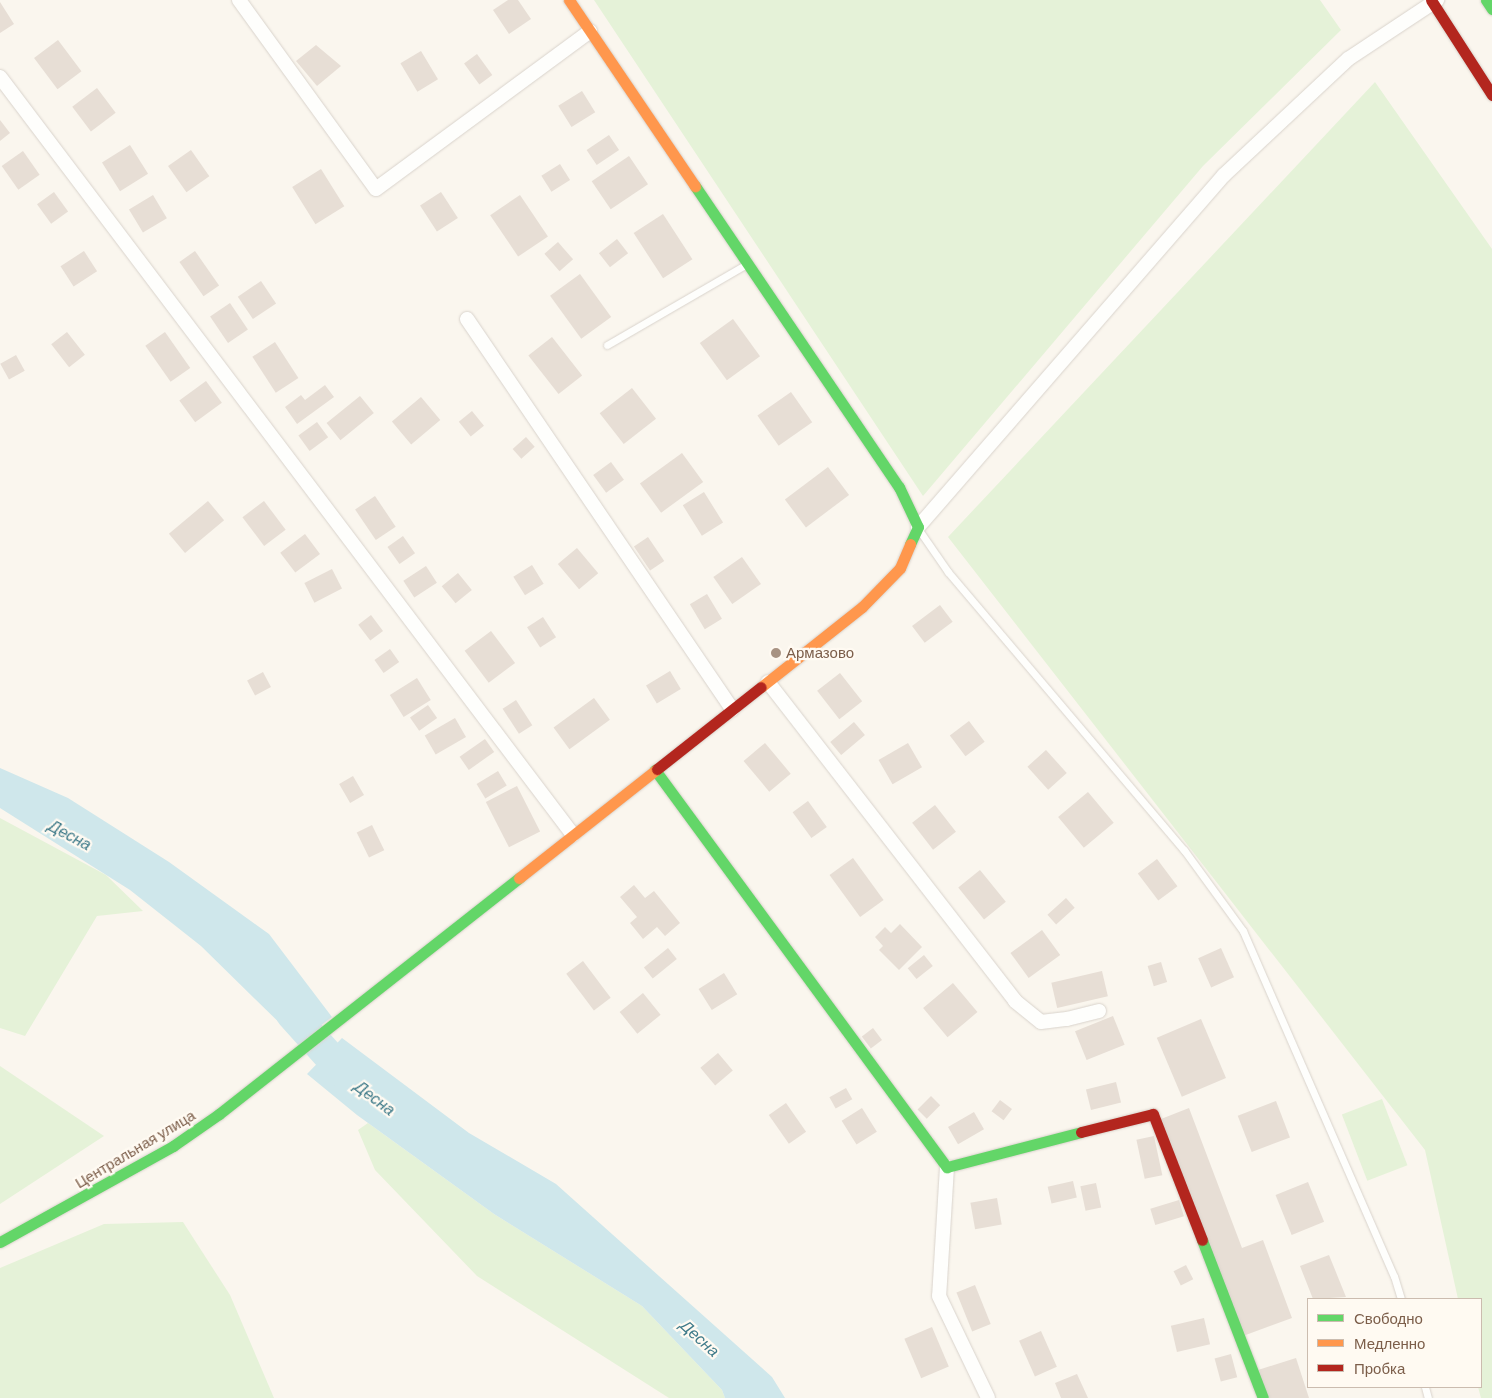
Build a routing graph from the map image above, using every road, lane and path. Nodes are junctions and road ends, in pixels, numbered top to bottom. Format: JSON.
{"nodes":[{"id":1,"x":239,"y":0,"type":"edge"},
{"id":2,"x":569,"y":0,"type":"edge"},
{"id":3,"x":1486,"y":0,"type":"edge"},
{"id":4,"x":1434,"y":1,"type":"edge"},
{"id":5,"x":1492,"y":9,"type":"edge"},
{"id":6,"x":590,"y":31,"type":"junction"},
{"id":7,"x":0,"y":77,"type":"edge"},
{"id":8,"x":1492,"y":94,"type":"edge"},
{"id":9,"x":750,"y":263,"type":"junction"},
{"id":10,"x":467,"y":319,"type":"dead end"},
{"id":11,"x":607,"y":344,"type":"dead end"},
{"id":12,"x":918,"y":527,"type":"junction"},
{"id":13,"x":768,"y":682,"type":"junction"},
{"id":14,"x":732,"y":709,"type":"junction"},
{"id":15,"x":655,"y":770,"type":"junction"},
{"id":16,"x":573,"y":835,"type":"junction"},
{"id":17,"x":1100,"y":1010,"type":"dead end"},
{"id":18,"x":947,"y":1167,"type":"junction"},
{"id":19,"x":0,"y":1242,"type":"edge"},
{"id":20,"x":1401,"y":1298,"type":"edge"},
{"id":21,"x":988,"y":1398,"type":"edge"},
{"id":22,"x":1263,"y":1398,"type":"edge"}],
"edges":[{"from":1,"to":6,"type":"street"},
{"from":2,"to":6,"type":"street"},
{"from":3,"to":5,"type":"street"},
{"from":4,"to":8,"type":"street"},
{"from":4,"to":12,"type":"street"},
{"from":6,"to":9,"type":"street"},
{"from":7,"to":16,"type":"street"},
{"from":9,"to":11,"type":"lane"},
{"from":9,"to":12,"type":"street"},
{"from":10,"to":14,"type":"street"},
{"from":12,"to":13,"type":"street","name":"Центральная улица"},
{"from":12,"to":20,"type":"lane"},
{"from":13,"to":14,"type":"street","name":"Центральная улица"},
{"from":13,"to":17,"type":"street"},
{"from":14,"to":15,"type":"street","name":"Центральная улица"},
{"from":15,"to":16,"type":"street","name":"Центральная улица"},
{"from":15,"to":18,"type":"street"},
{"from":16,"to":19,"type":"street","name":"Центральная улица"},
{"from":18,"to":21,"type":"street"},
{"from":18,"to":22,"type":"street"}]}
